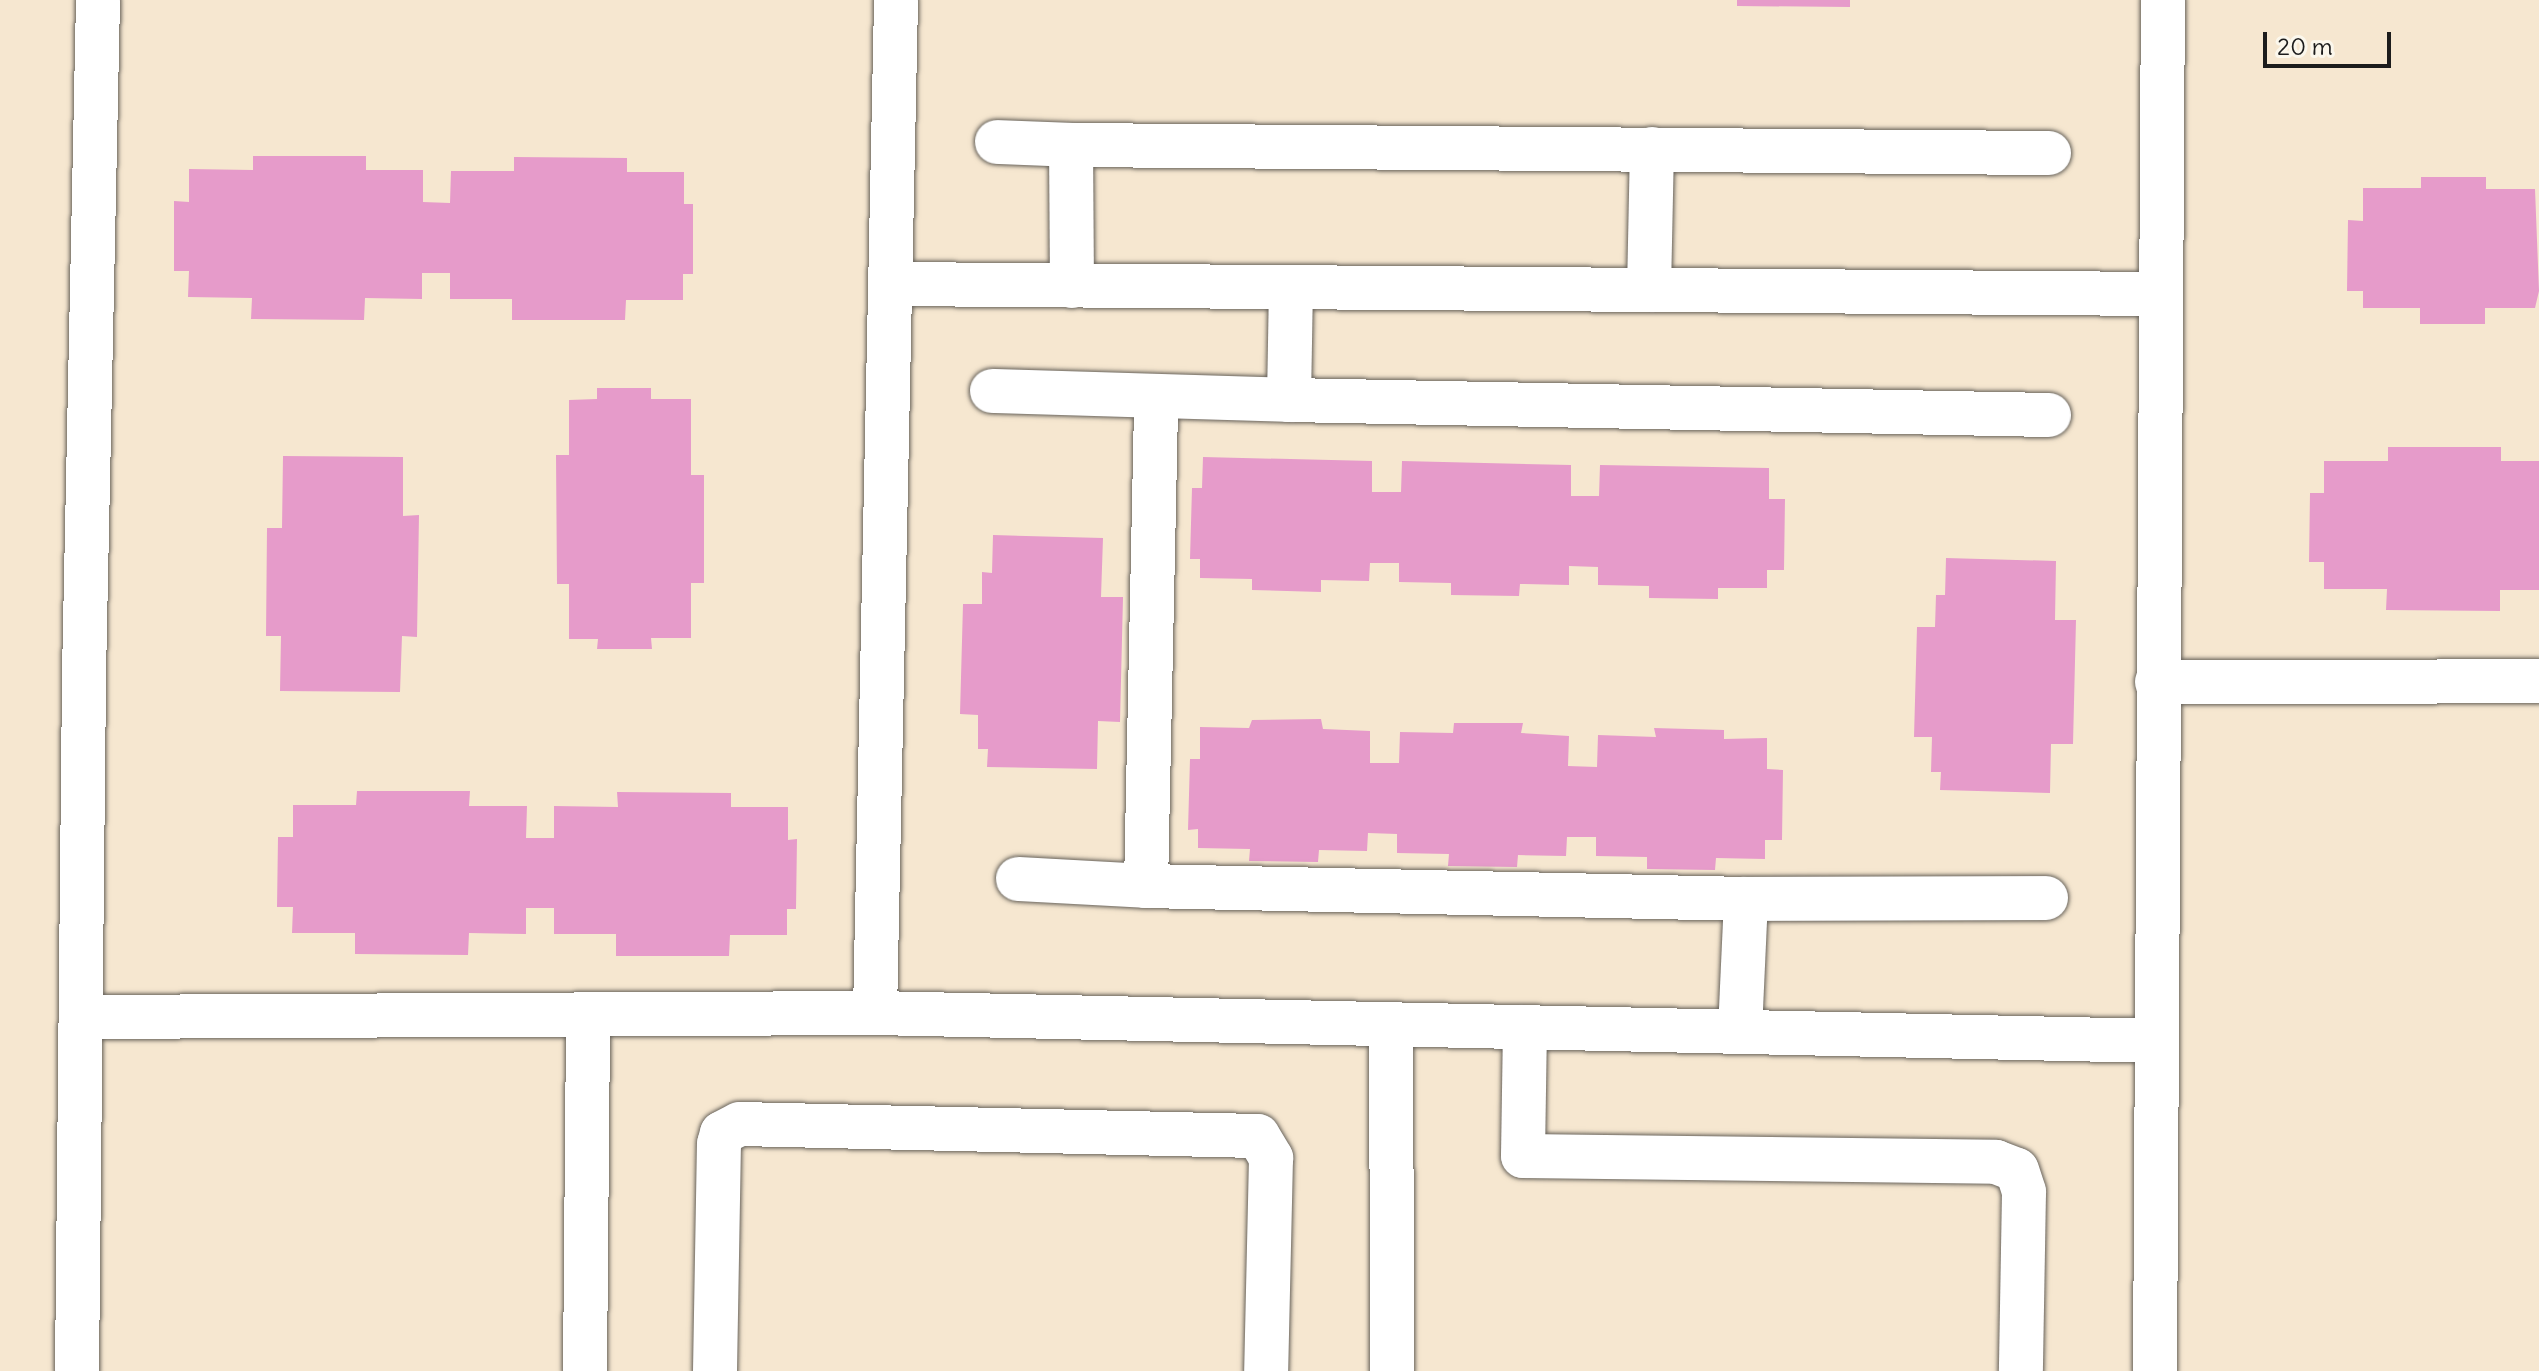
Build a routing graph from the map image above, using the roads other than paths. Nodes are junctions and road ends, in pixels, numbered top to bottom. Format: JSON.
{"nodes":[{"id":1,"x":98,"y":0,"type":"edge"},
{"id":2,"x":896,"y":0,"type":"edge"},
{"id":3,"x":2163,"y":0,"type":"edge"},
{"id":4,"x":997,"y":142,"type":"dead end"},
{"id":5,"x":1071,"y":145,"type":"junction"},
{"id":6,"x":1652,"y":149,"type":"junction"},
{"id":7,"x":2049,"y":153,"type":"dead end"},
{"id":8,"x":890,"y":284,"type":"junction"},
{"id":9,"x":1072,"y":286,"type":"junction"},
{"id":10,"x":1291,"y":288,"type":"junction"},
{"id":11,"x":1649,"y":290,"type":"junction"},
{"id":12,"x":2160,"y":294,"type":"junction"},
{"id":13,"x":992,"y":391,"type":"dead end"},
{"id":14,"x":1156,"y":396,"type":"junction"},
{"id":15,"x":1289,"y":400,"type":"junction"},
{"id":16,"x":2049,"y":415,"type":"dead end"},
{"id":17,"x":2539,"y":681,"type":"edge"},
{"id":18,"x":2157,"y":682,"type":"junction"},
{"id":19,"x":1018,"y":879,"type":"dead end"},
{"id":20,"x":1146,"y":886,"type":"junction"},
{"id":21,"x":2046,"y":898,"type":"dead end"},
{"id":22,"x":1746,"y":899,"type":"junction"},
{"id":23,"x":875,"y":1013,"type":"junction"},
{"id":24,"x":588,"y":1014,"type":"junction"},
{"id":25,"x":82,"y":1017,"type":"junction"},
{"id":26,"x":1391,"y":1024,"type":"junction"},
{"id":27,"x":1525,"y":1027,"type":"junction"},
{"id":28,"x":1740,"y":1032,"type":"junction"},
{"id":29,"x":2156,"y":1041,"type":"junction"},
{"id":30,"x":77,"y":1371,"type":"edge"},
{"id":31,"x":585,"y":1371,"type":"edge"},
{"id":32,"x":715,"y":1371,"type":"edge"},
{"id":33,"x":1266,"y":1371,"type":"edge"},
{"id":34,"x":1392,"y":1371,"type":"edge"},
{"id":35,"x":2021,"y":1371,"type":"edge"},
{"id":36,"x":2155,"y":1371,"type":"edge"}],
"edges":[{"from":1,"to":25,"type":"street"},
{"from":2,"to":8,"type":"street"},
{"from":3,"to":12,"type":"street"},
{"from":4,"to":5,"type":"street"},
{"from":5,"to":6,"type":"street"},
{"from":5,"to":9,"type":"street"},
{"from":6,"to":7,"type":"street"},
{"from":6,"to":11,"type":"street"},
{"from":8,"to":9,"type":"street"},
{"from":8,"to":23,"type":"street"},
{"from":9,"to":10,"type":"street"},
{"from":10,"to":11,"type":"street"},
{"from":10,"to":15,"type":"street"},
{"from":11,"to":12,"type":"street"},
{"from":12,"to":18,"type":"street"},
{"from":13,"to":14,"type":"street"},
{"from":14,"to":15,"type":"street"},
{"from":14,"to":20,"type":"street"},
{"from":15,"to":16,"type":"street"},
{"from":17,"to":18,"type":"street"},
{"from":18,"to":29,"type":"street"},
{"from":19,"to":20,"type":"street"},
{"from":20,"to":22,"type":"street"},
{"from":21,"to":22,"type":"street"},
{"from":22,"to":28,"type":"street"},
{"from":23,"to":24,"type":"street"},
{"from":23,"to":26,"type":"street"},
{"from":24,"to":25,"type":"street"},
{"from":24,"to":31,"type":"street"},
{"from":25,"to":30,"type":"street"},
{"from":26,"to":27,"type":"street"},
{"from":26,"to":34,"type":"street"},
{"from":27,"to":28,"type":"street"},
{"from":27,"to":35,"type":"street"},
{"from":28,"to":29,"type":"street"},
{"from":29,"to":36,"type":"street"},
{"from":32,"to":33,"type":"street"}]}
